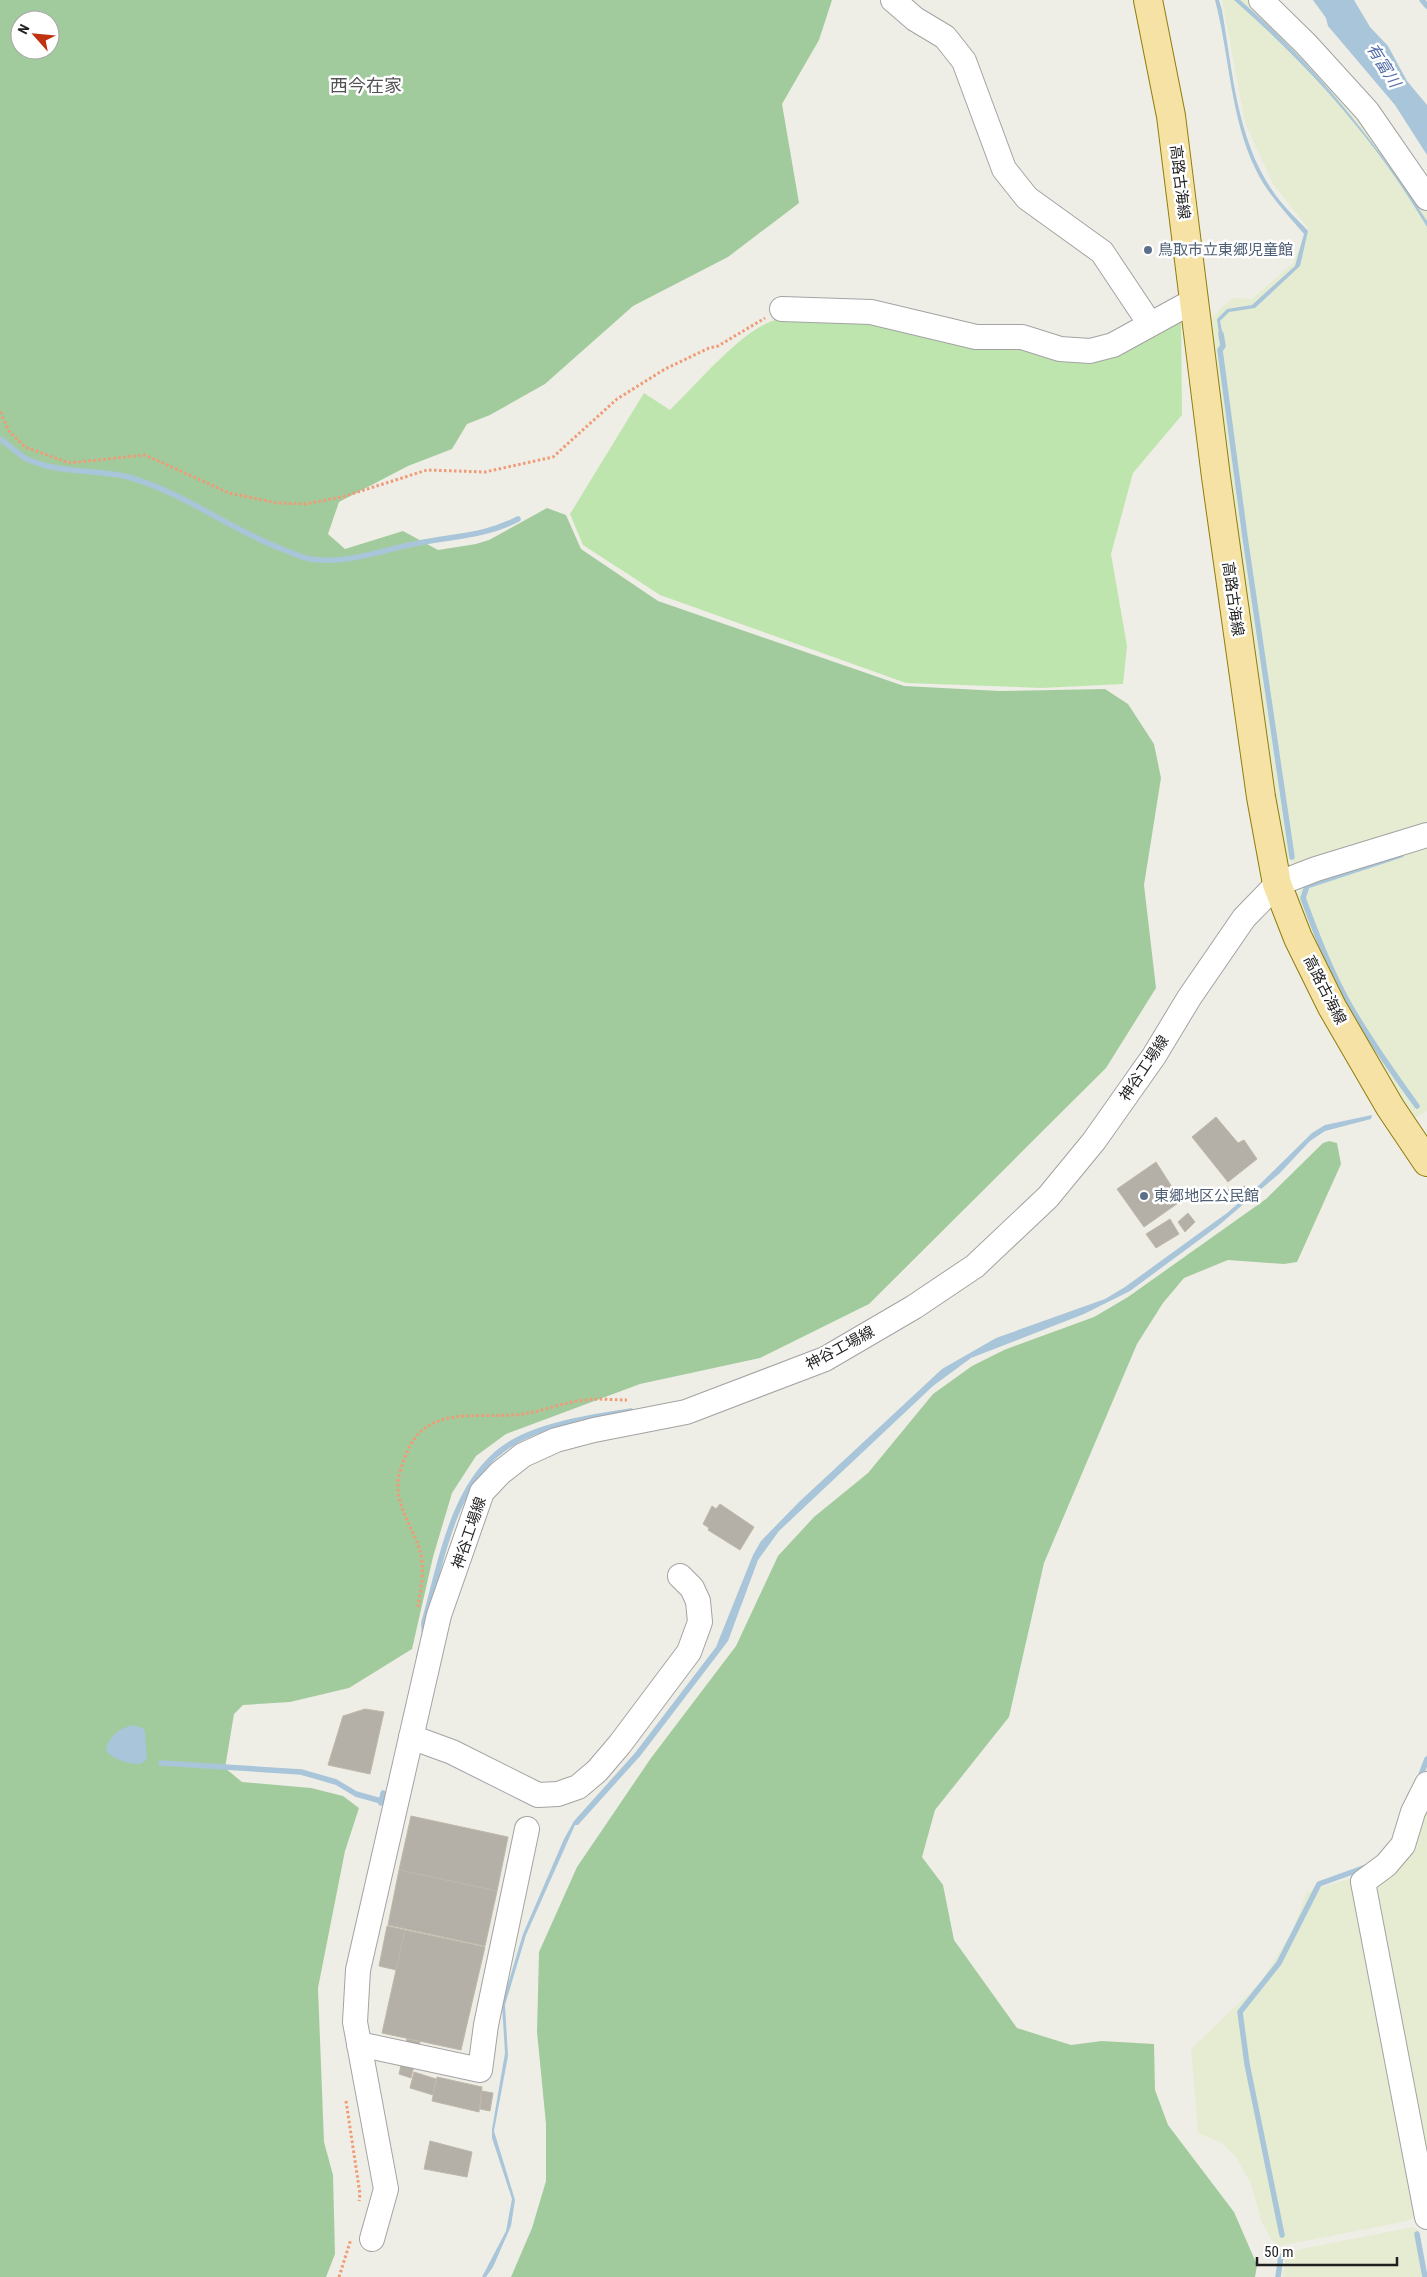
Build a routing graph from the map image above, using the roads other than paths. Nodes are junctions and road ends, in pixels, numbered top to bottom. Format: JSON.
{"nodes":[{"id":1,"x":893,"y":0,"type":"edge"},
{"id":2,"x":1148,"y":0,"type":"edge"},
{"id":3,"x":1261,"y":0,"type":"edge"},
{"id":4,"x":1427,"y":198,"type":"edge"},
{"id":5,"x":1195,"y":300,"type":"junction"},
{"id":6,"x":782,"y":309,"type":"road end"},
{"id":7,"x":1150,"y":324,"type":"junction"},
{"id":8,"x":1427,"y":835,"type":"edge"},
{"id":9,"x":1277,"y":884,"type":"junction"},
{"id":10,"x":1427,"y":1162,"type":"edge"},
{"id":11,"x":680,"y":1576,"type":"dead end"},
{"id":12,"x":411,"y":1737,"type":"junction"},
{"id":13,"x":1427,"y":1784,"type":"edge"},
{"id":14,"x":527,"y":1829,"type":"dead end"},
{"id":15,"x":359,"y":2044,"type":"junction"},
{"id":16,"x":1427,"y":2217,"type":"edge"},
{"id":17,"x":372,"y":2239,"type":"dead end"}],
"edges":[{"from":1,"to":7,"type":"street"},
{"from":2,"to":5,"type":"main road","name":"高路古海線"},
{"from":3,"to":4,"type":"street"},
{"from":5,"to":7,"type":"street"},
{"from":5,"to":9,"type":"main road","name":"高路古海線"},
{"from":6,"to":7,"type":"street"},
{"from":8,"to":9,"type":"street"},
{"from":9,"to":10,"type":"main road","name":"高路古海線"},
{"from":9,"to":12,"type":"street","name":"神谷工場線"},
{"from":11,"to":12,"type":"street"},
{"from":12,"to":15,"type":"street","name":"神谷工場線"},
{"from":13,"to":16,"type":"street"},
{"from":14,"to":15,"type":"street"},
{"from":15,"to":17,"type":"street","name":"神谷工場線"}]}
